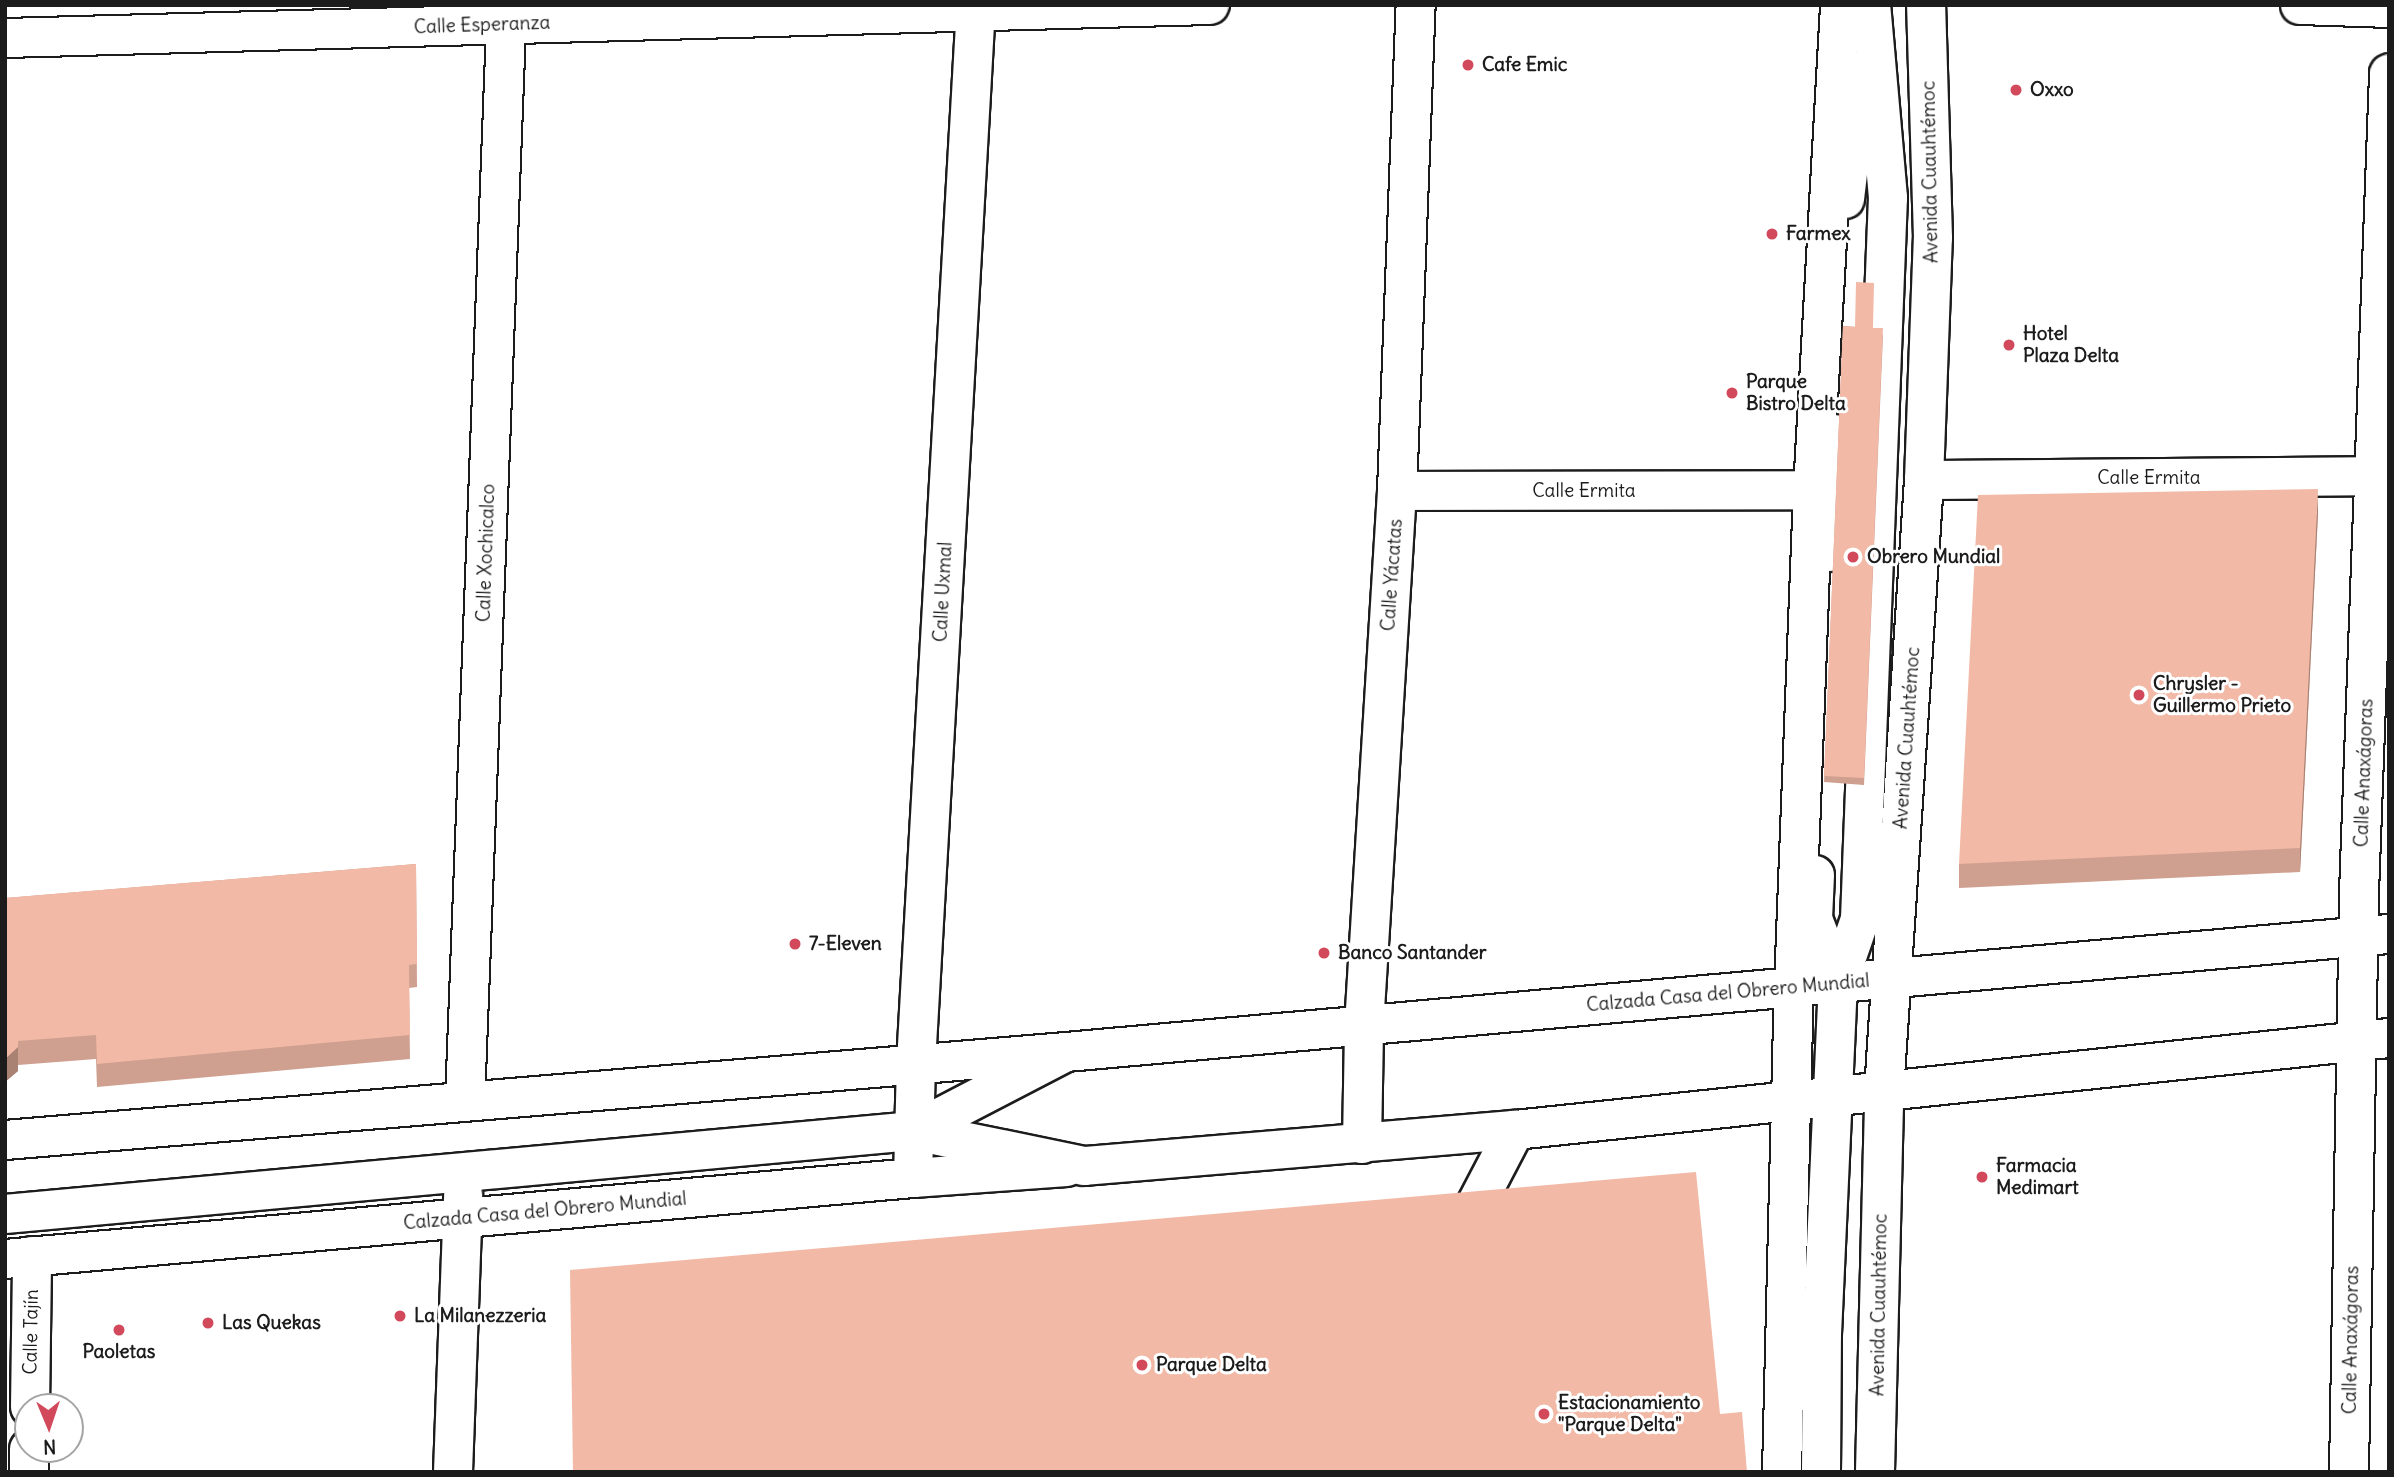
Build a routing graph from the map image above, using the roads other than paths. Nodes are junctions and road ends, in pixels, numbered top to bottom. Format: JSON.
{"nodes":[{"id":1,"x":1210,"y":5,"type":"edge"},
{"id":2,"x":1416,"y":5,"type":"edge"},
{"id":3,"x":1840,"y":5,"type":"edge"},
{"id":4,"x":1870,"y":5,"type":"edge"},
{"id":5,"x":1926,"y":5,"type":"edge"},
{"id":6,"x":2300,"y":5,"type":"edge"},
{"id":7,"x":976,"y":8,"type":"edge"},
{"id":8,"x":2389,"y":8,"type":"edge"},
{"id":9,"x":507,"y":15,"type":"edge"},
{"id":10,"x":5,"y":38,"type":"edge"},
{"id":11,"x":2389,"y":74,"type":"edge"},
{"id":12,"x":2374,"y":476,"type":"junction"},
{"id":13,"x":1924,"y":480,"type":"junction"},
{"id":14,"x":1813,"y":490,"type":"junction"},
{"id":15,"x":1397,"y":491,"type":"junction"},
{"id":16,"x":2374,"y":935,"type":"edge"},
{"id":17,"x":1891,"y":979,"type":"junction"},
{"id":18,"x":1838,"y":984,"type":"junction"},
{"id":19,"x":1794,"y":987,"type":"junction"},
{"id":20,"x":1364,"y":1026,"type":"junction"},
{"id":21,"x":2373,"y":1039,"type":"edge"},
{"id":22,"x":1066,"y":1052,"type":"junction"},
{"id":23,"x":916,"y":1063,"type":"junction"},
{"id":24,"x":1884,"y":1091,"type":"junction"},
{"id":25,"x":1832,"y":1097,"type":"junction"},
{"id":26,"x":465,"y":1101,"type":"junction"},
{"id":27,"x":1791,"y":1101,"type":"junction"},
{"id":28,"x":1515,"y":1130,"type":"junction"},
{"id":29,"x":914,"y":1131,"type":"junction"},
{"id":30,"x":5,"y":1140,"type":"edge"},
{"id":31,"x":1362,"y":1144,"type":"junction"},
{"id":32,"x":1084,"y":1166,"type":"junction"},
{"id":33,"x":464,"y":1172,"type":"junction"},
{"id":34,"x":913,"y":1178,"type":"junction"},
{"id":35,"x":5,"y":1214,"type":"edge"},
{"id":36,"x":1471,"y":1214,"type":"edge"},
{"id":37,"x":462,"y":1218,"type":"junction"},
{"id":38,"x":19,"y":1258,"type":"edge"},
{"id":39,"x":29,"y":1393,"type":"edge"},
{"id":40,"x":453,"y":1472,"type":"edge"},
{"id":41,"x":1782,"y":1472,"type":"edge"},
{"id":42,"x":1821,"y":1472,"type":"edge"},
{"id":43,"x":1875,"y":1472,"type":"edge"},
{"id":44,"x":2349,"y":1472,"type":"edge"}],
"edges":[{"from":1,"to":7,"type":"street","name":"Calle Esperanza"},
{"from":2,"to":15,"type":"street","name":"Calle Yácatas"},
{"from":3,"to":14,"type":"street"},
{"from":4,"to":18,"type":"street","name":"Avenida Cuauhtémoc"},
{"from":5,"to":13,"type":"street","name":"Avenida Cuauhtémoc"},
{"from":6,"to":8,"type":"street"},
{"from":7,"to":9,"type":"street","name":"Calle Esperanza"},
{"from":7,"to":23,"type":"street","name":"Calle Uxmal"},
{"from":9,"to":10,"type":"street","name":"Calle Esperanza"},
{"from":9,"to":26,"type":"street","name":"Calle Xochicalco"},
{"from":11,"to":12,"type":"street","name":"Calle Anaxágoras"},
{"from":12,"to":13,"type":"street","name":"Calle Ermita"},
{"from":12,"to":16,"type":"street","name":"Calle Anaxágoras"},
{"from":13,"to":17,"type":"street","name":"Avenida Cuauhtémoc"},
{"from":14,"to":15,"type":"street","name":"Calle Ermita"},
{"from":14,"to":19,"type":"street"},
{"from":15,"to":20,"type":"street","name":"Calle Yácatas"},
{"from":16,"to":17,"type":"street","name":"Calzada Casa del Obrero Mundial"},
{"from":16,"to":21,"type":"street","name":"Calle Anaxágoras"},
{"from":17,"to":18,"type":"street","name":"Calzada Casa del Obrero Mundial"},
{"from":17,"to":24,"type":"street","name":"Avenida Cuauhtémoc"},
{"from":18,"to":19,"type":"street","name":"Calzada Casa del Obrero Mundial"},
{"from":18,"to":25,"type":"street","name":"Avenida Cuauhtémoc"},
{"from":19,"to":20,"type":"street","name":"Calzada Casa del Obrero Mundial"},
{"from":19,"to":27,"type":"street"},
{"from":20,"to":22,"type":"street","name":"Calzada Casa del Obrero Mundial"},
{"from":20,"to":31,"type":"street","name":"Calle Yácatas"},
{"from":21,"to":24,"type":"street","name":"Calzada Casa del Obrero Mundial"},
{"from":21,"to":44,"type":"street","name":"Calle Anaxágoras"},
{"from":22,"to":23,"type":"street","name":"Calzada Casa del Obrero Mundial"},
{"from":22,"to":29,"type":"street","name":"Calzada Casa del Obrero Mundial"},
{"from":23,"to":26,"type":"street","name":"Calzada Casa del Obrero Mundial"},
{"from":23,"to":29,"type":"street","name":"Calle Uxmal"},
{"from":24,"to":25,"type":"street","name":"Calzada Casa del Obrero Mundial"},
{"from":24,"to":43,"type":"street","name":"Avenida Cuauhtémoc"},
{"from":25,"to":27,"type":"street","name":"Calzada Casa del Obrero Mundial"},
{"from":25,"to":42,"type":"street","name":"Avenida Cuauhtémoc"},
{"from":26,"to":30,"type":"street","name":"Calzada Casa del Obrero Mundial"},
{"from":27,"to":28,"type":"street","name":"Calzada Casa del Obrero Mundial"},
{"from":27,"to":41,"type":"street"},
{"from":28,"to":31,"type":"street","name":"Calzada Casa del Obrero Mundial"},
{"from":28,"to":36,"type":"street"},
{"from":29,"to":32,"type":"street","name":"Calzada Casa del Obrero Mundial"},
{"from":29,"to":33,"type":"street","name":"Calzada Casa del Obrero Mundial"},
{"from":29,"to":34,"type":"street","name":"Calle Uxmal"},
{"from":31,"to":32,"type":"street","name":"Calzada Casa del Obrero Mundial"},
{"from":32,"to":34,"type":"street","name":"Calzada Casa del Obrero Mundial"},
{"from":33,"to":35,"type":"street","name":"Calzada Casa del Obrero Mundial"},
{"from":33,"to":37,"type":"street"},
{"from":34,"to":37,"type":"street","name":"Calzada Casa del Obrero Mundial"},
{"from":37,"to":38,"type":"street","name":"Calzada Casa del Obrero Mundial"},
{"from":37,"to":40,"type":"street"},
{"from":38,"to":39,"type":"street","name":"Calle Tajín"}]}
